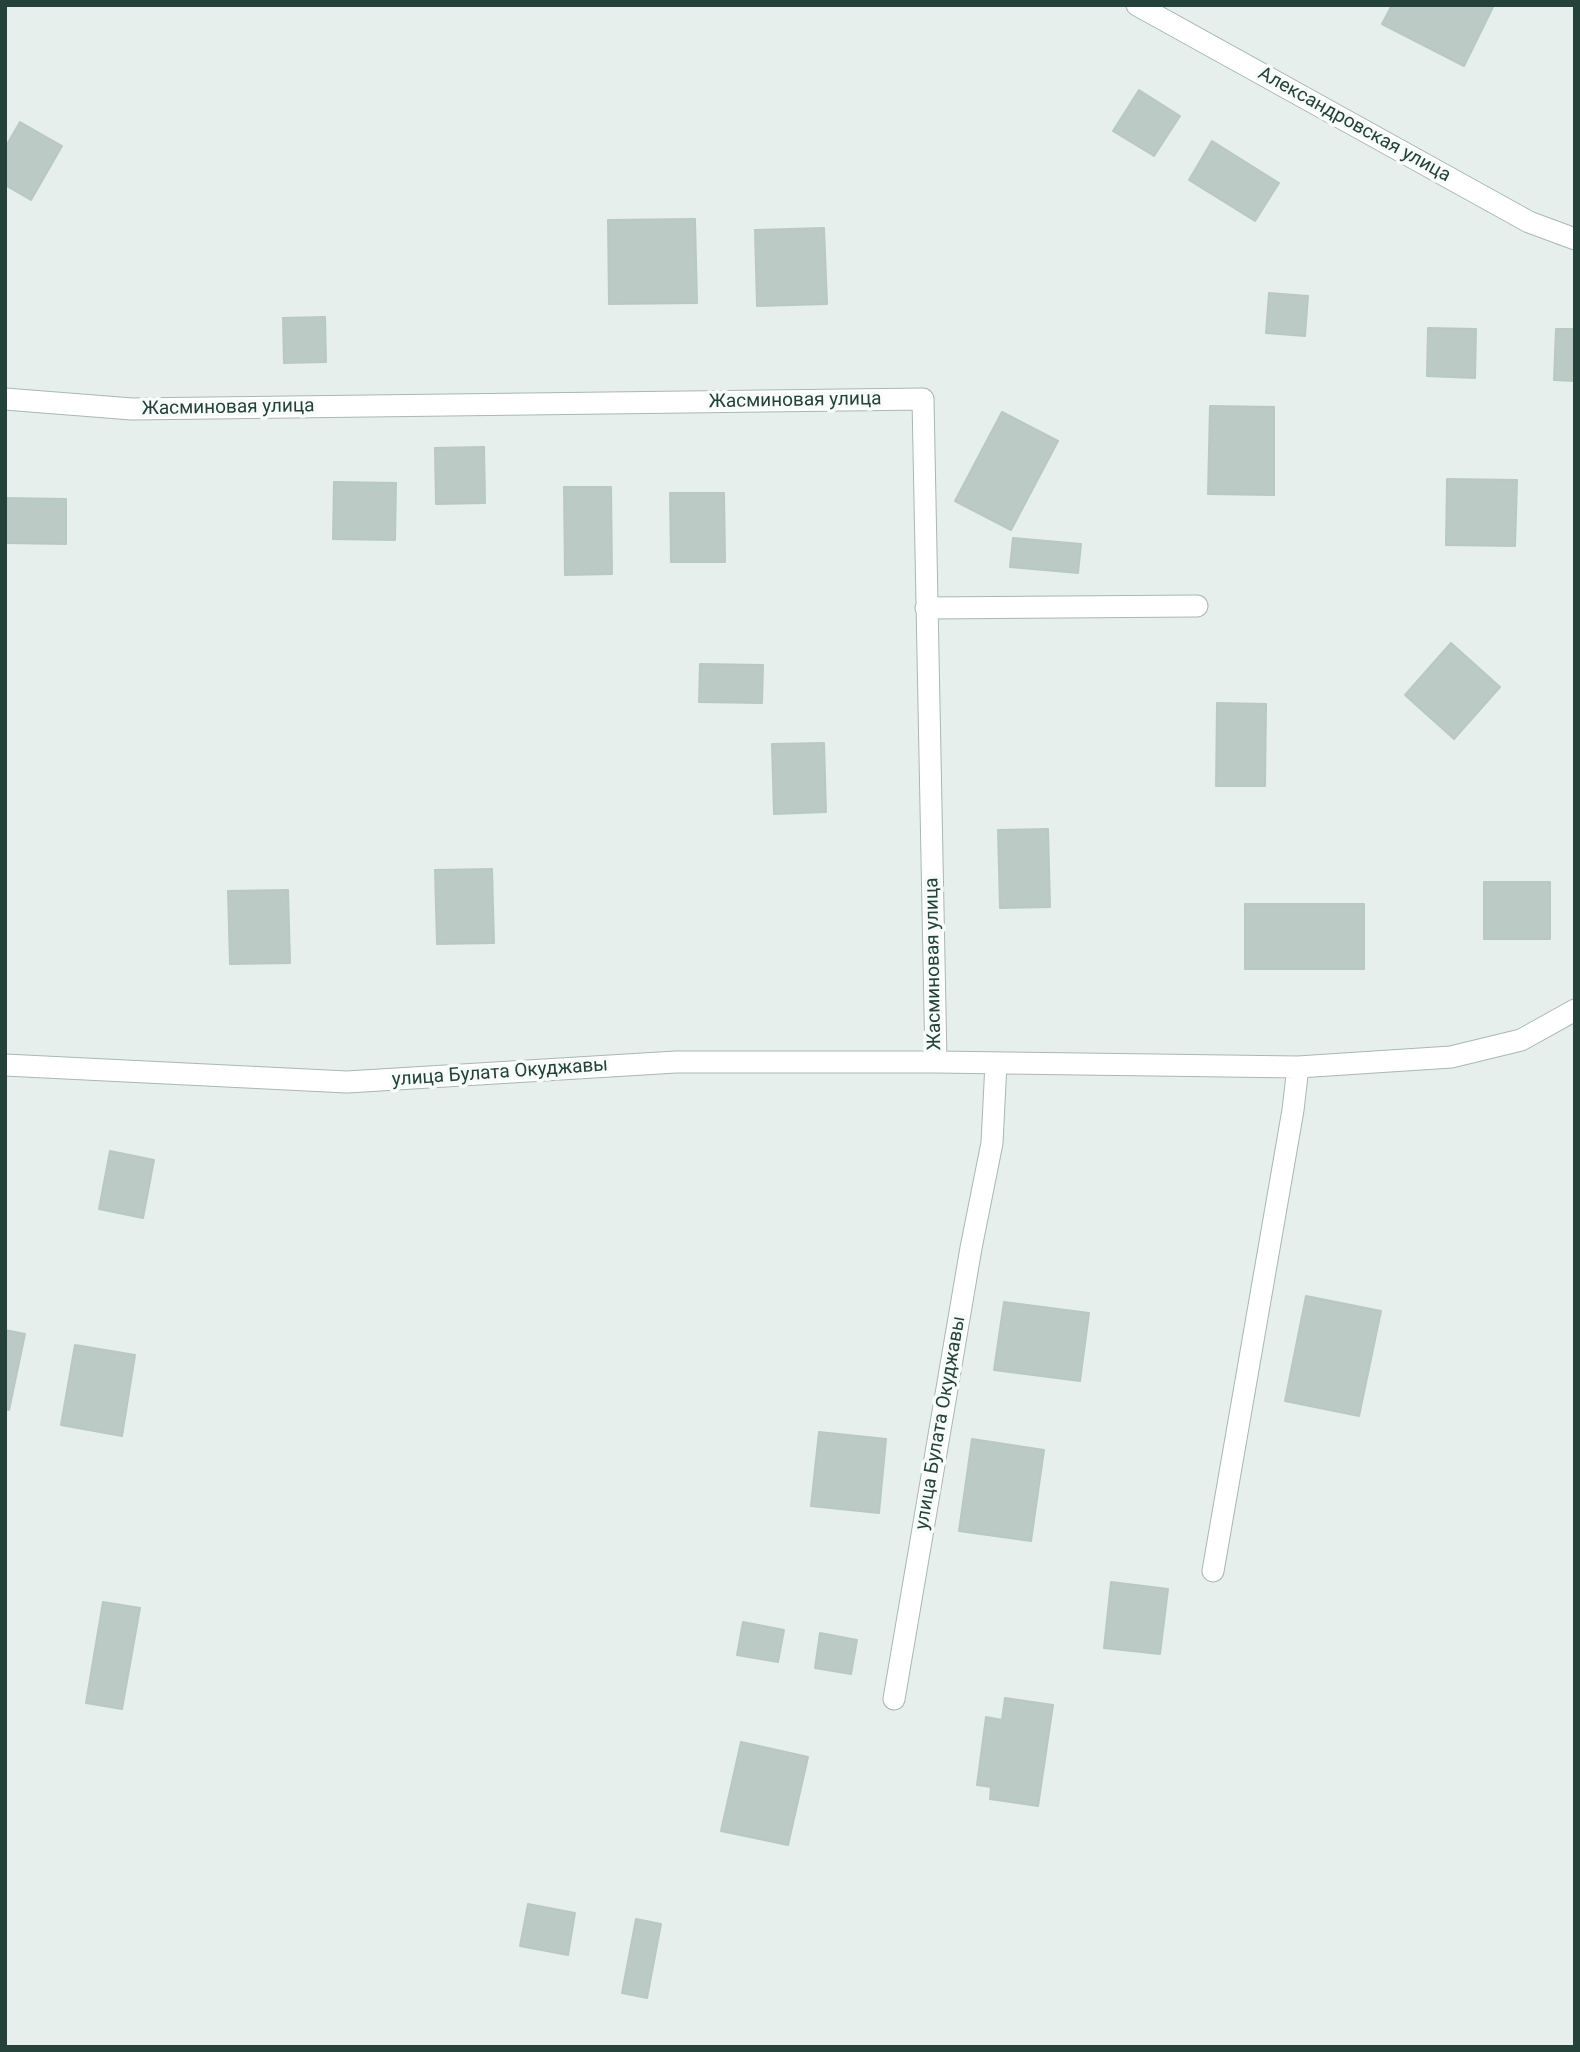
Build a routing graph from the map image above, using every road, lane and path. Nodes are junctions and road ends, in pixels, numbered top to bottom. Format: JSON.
{"nodes":[{"id":1,"x":1137,"y":5,"type":"edge"},
{"id":2,"x":1575,"y":239,"type":"edge"},
{"id":3,"x":5,"y":399,"type":"edge"},
{"id":4,"x":1197,"y":606,"type":"dead end"},
{"id":5,"x":926,"y":608,"type":"junction"},
{"id":6,"x":1575,"y":1010,"type":"edge"},
{"id":7,"x":936,"y":1062,"type":"junction"},
{"id":8,"x":996,"y":1063,"type":"junction"},
{"id":9,"x":5,"y":1065,"type":"edge"},
{"id":10,"x":1298,"y":1067,"type":"junction"},
{"id":11,"x":1213,"y":1570,"type":"dead end"},
{"id":12,"x":894,"y":1699,"type":"dead end"}],
"edges":[{"from":1,"to":2,"type":"street","name":"Александровская улица"},
{"from":3,"to":5,"type":"street","name":"Жасминовая улица"},
{"from":4,"to":5,"type":"street"},
{"from":5,"to":7,"type":"street","name":"Жасминовая улица"},
{"from":6,"to":10,"type":"street","name":"улица Булата Окуджавы"},
{"from":7,"to":8,"type":"street","name":"улица Булата Окуджавы"},
{"from":7,"to":9,"type":"street","name":"улица Булата Окуджавы"},
{"from":8,"to":10,"type":"street","name":"улица Булата Окуджавы"},
{"from":8,"to":12,"type":"street","name":"улица Булата Окуджавы"},
{"from":10,"to":11,"type":"street"}]}
